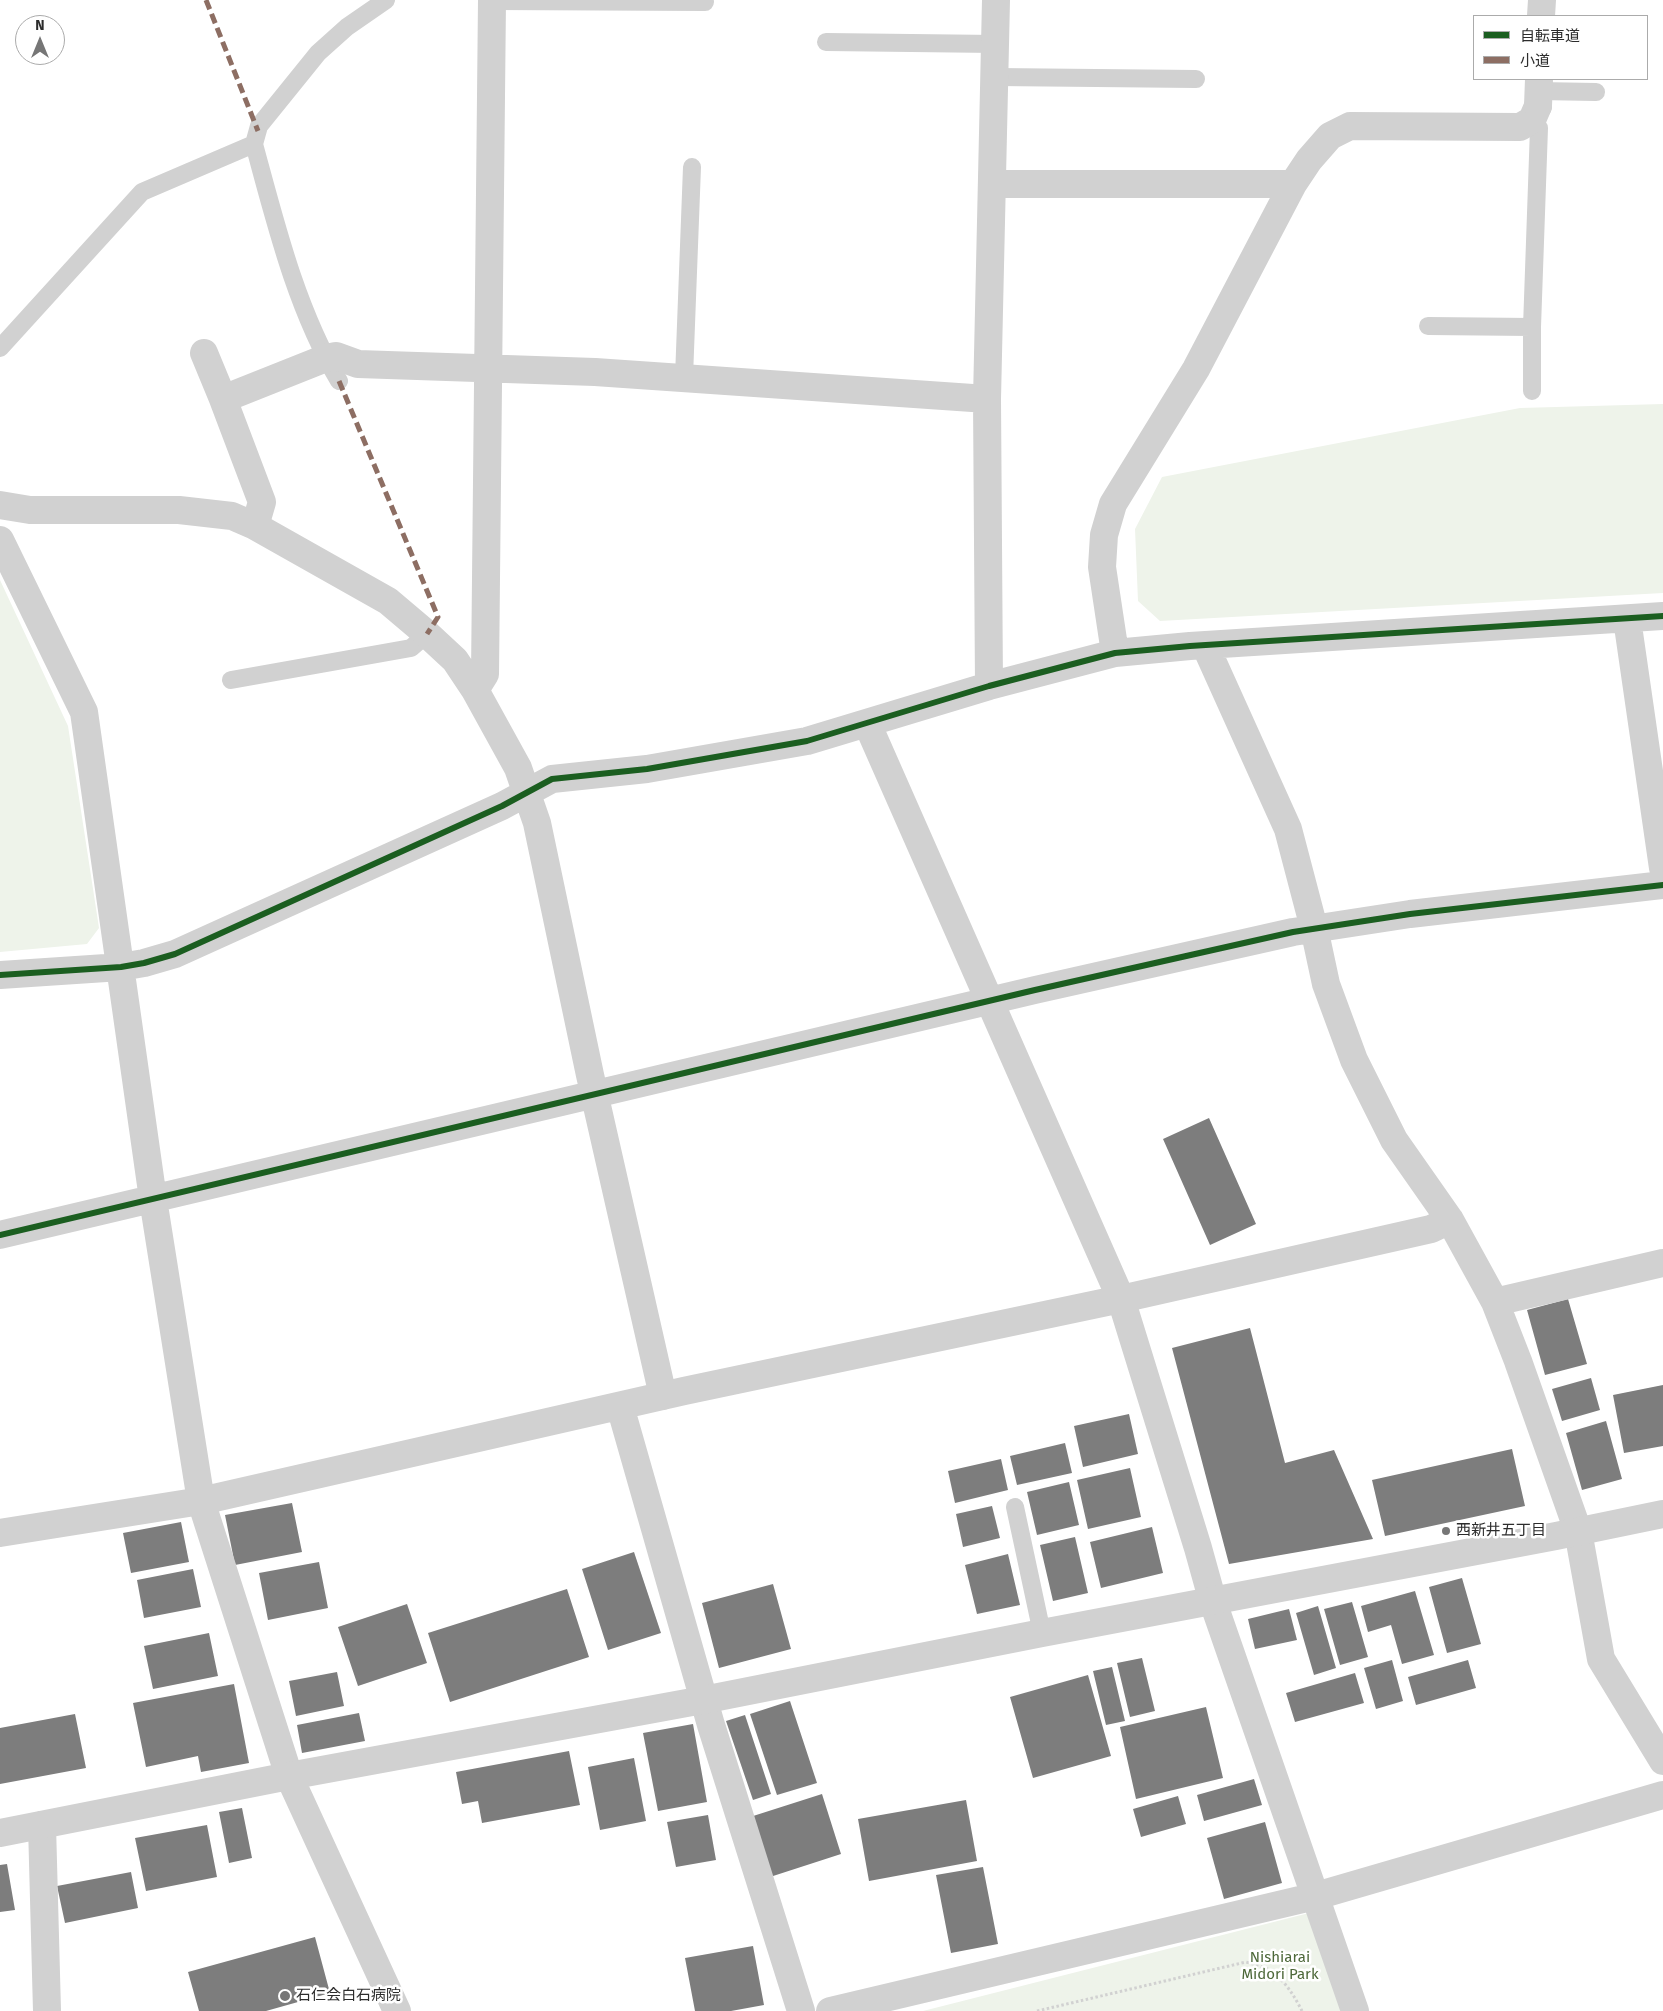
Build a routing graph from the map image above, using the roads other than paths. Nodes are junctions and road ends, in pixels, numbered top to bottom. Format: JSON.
{"nodes":[{"id":1,"x":386,"y":0,"type":"edge"},
{"id":2,"x":492,"y":0,"type":"edge"},
{"id":3,"x":996,"y":0,"type":"edge"},
{"id":4,"x":1542,"y":0,"type":"edge"},
{"id":5,"x":706,"y":2,"type":"dead end"},
{"id":6,"x":1541,"y":15,"type":"edge"},
{"id":7,"x":826,"y":42,"type":"dead end"},
{"id":8,"x":996,"y":44,"type":"junction"},
{"id":9,"x":996,"y":77,"type":"junction"},
{"id":10,"x":1196,"y":79,"type":"dead end"},
{"id":11,"x":1596,"y":92,"type":"dead end"},
{"id":12,"x":1537,"y":99,"type":"edge"},
{"id":13,"x":254,"y":144,"type":"junction"},
{"id":14,"x":692,"y":167,"type":"dead end"},
{"id":15,"x":992,"y":184,"type":"junction"},
{"id":16,"x":1293,"y":184,"type":"junction"},
{"id":17,"x":1428,"y":326,"type":"dead end"},
{"id":18,"x":1532,"y":327,"type":"junction"},
{"id":19,"x":0,"y":348,"type":"edge"},
{"id":20,"x":204,"y":353,"type":"dead end"},
{"id":21,"x":487,"y":368,"type":"junction"},
{"id":22,"x":332,"y":369,"type":"junction"},
{"id":23,"x":684,"y":377,"type":"junction"},
{"id":24,"x":1532,"y":391,"type":"dead end"},
{"id":25,"x":223,"y":399,"type":"junction"},
{"id":26,"x":987,"y":399,"type":"junction"},
{"id":27,"x":0,"y":505,"type":"edge"},
{"id":28,"x":255,"y":526,"type":"junction"},
{"id":29,"x":0,"y":540,"type":"edge"},
{"id":30,"x":1663,"y":616,"type":"edge"},
{"id":31,"x":1627,"y":619,"type":"junction"},
{"id":32,"x":427,"y":634,"type":"junction"},
{"id":33,"x":1205,"y":645,"type":"junction"},
{"id":34,"x":1115,"y":653,"type":"junction"},
{"id":35,"x":231,"y":680,"type":"dead end"},
{"id":36,"x":989,"y":686,"type":"junction"},
{"id":37,"x":475,"y":690,"type":"junction"},
{"id":38,"x":867,"y":723,"type":"junction"},
{"id":39,"x":527,"y":792,"type":"junction"},
{"id":40,"x":1663,"y":868,"type":"edge"},
{"id":41,"x":1663,"y":885,"type":"edge"},
{"id":42,"x":1314,"y":928,"type":"junction"},
{"id":43,"x":121,"y":967,"type":"junction"},
{"id":44,"x":0,"y":976,"type":"edge"},
{"id":45,"x":990,"y":1002,"type":"junction"},
{"id":46,"x":594,"y":1094,"type":"junction"},
{"id":47,"x":153,"y":1199,"type":"junction"},
{"id":48,"x":1450,"y":1220,"type":"junction"},
{"id":49,"x":0,"y":1235,"type":"edge"},
{"id":50,"x":1663,"y":1263,"type":"edge"},
{"id":51,"x":1121,"y":1299,"type":"junction"},
{"id":52,"x":1496,"y":1302,"type":"junction"},
{"id":53,"x":664,"y":1396,"type":"junction"},
{"id":54,"x":620,"y":1406,"type":"junction"},
{"id":55,"x":201,"y":1501,"type":"junction"},
{"id":56,"x":1015,"y":1507,"type":"dead end"},
{"id":57,"x":1663,"y":1514,"type":"edge"},
{"id":58,"x":1578,"y":1532,"type":"junction"},
{"id":59,"x":0,"y":1533,"type":"edge"},
{"id":60,"x":1213,"y":1602,"type":"junction"},
{"id":61,"x":1042,"y":1633,"type":"junction"},
{"id":62,"x":704,"y":1700,"type":"junction"},
{"id":63,"x":1663,"y":1761,"type":"edge"},
{"id":64,"x":289,"y":1776,"type":"junction"},
{"id":65,"x":1663,"y":1795,"type":"edge"},
{"id":66,"x":42,"y":1825,"type":"junction"},
{"id":67,"x":0,"y":1833,"type":"edge"},
{"id":68,"x":1316,"y":1896,"type":"junction"},
{"id":69,"x":47,"y":2011,"type":"edge"},
{"id":70,"x":397,"y":2011,"type":"edge"},
{"id":71,"x":802,"y":2011,"type":"edge"},
{"id":72,"x":830,"y":2011,"type":"edge"},
{"id":73,"x":1355,"y":2011,"type":"edge"}],
"edges":[{"from":1,"to":13,"type":"lane"},
{"from":2,"to":5,"type":"lane"},
{"from":2,"to":21,"type":"street"},
{"from":3,"to":8,"type":"street"},
{"from":4,"to":6,"type":"street"},
{"from":7,"to":8,"type":"lane"},
{"from":8,"to":9,"type":"street"},
{"from":9,"to":10,"type":"lane"},
{"from":9,"to":15,"type":"street"},
{"from":11,"to":12,"type":"lane"},
{"from":12,"to":16,"type":"street"},
{"from":12,"to":18,"type":"lane"},
{"from":13,"to":19,"type":"lane"},
{"from":13,"to":22,"type":"lane"},
{"from":14,"to":23,"type":"lane"},
{"from":15,"to":16,"type":"street"},
{"from":15,"to":26,"type":"street"},
{"from":16,"to":34,"type":"street"},
{"from":17,"to":18,"type":"lane"},
{"from":18,"to":24,"type":"lane"},
{"from":20,"to":25,"type":"street"},
{"from":21,"to":22,"type":"street"},
{"from":21,"to":23,"type":"street"},
{"from":21,"to":37,"type":"street"},
{"from":22,"to":25,"type":"street"},
{"from":23,"to":26,"type":"street"},
{"from":25,"to":28,"type":"street"},
{"from":26,"to":36,"type":"street"},
{"from":27,"to":28,"type":"street"},
{"from":28,"to":32,"type":"street"},
{"from":29,"to":43,"type":"street"},
{"from":30,"to":31,"type":"street"},
{"from":31,"to":33,"type":"street"},
{"from":31,"to":40,"type":"street"},
{"from":32,"to":35,"type":"lane"},
{"from":32,"to":37,"type":"street"},
{"from":33,"to":34,"type":"street"},
{"from":33,"to":42,"type":"street"},
{"from":34,"to":36,"type":"street"},
{"from":36,"to":38,"type":"street"},
{"from":37,"to":39,"type":"street"},
{"from":38,"to":39,"type":"street"},
{"from":38,"to":45,"type":"street"},
{"from":39,"to":43,"type":"street"},
{"from":39,"to":46,"type":"street"},
{"from":41,"to":42,"type":"street"},
{"from":42,"to":45,"type":"street"},
{"from":42,"to":48,"type":"street"},
{"from":43,"to":44,"type":"street"},
{"from":43,"to":47,"type":"street"},
{"from":45,"to":46,"type":"street"},
{"from":45,"to":51,"type":"street"},
{"from":46,"to":47,"type":"street"},
{"from":46,"to":53,"type":"street"},
{"from":47,"to":49,"type":"street"},
{"from":47,"to":55,"type":"street"},
{"from":48,"to":51,"type":"street"},
{"from":48,"to":52,"type":"street"},
{"from":50,"to":52,"type":"street"},
{"from":51,"to":53,"type":"street"},
{"from":51,"to":60,"type":"street"},
{"from":52,"to":58,"type":"street"},
{"from":53,"to":54,"type":"street"},
{"from":54,"to":55,"type":"street"},
{"from":54,"to":62,"type":"street"},
{"from":55,"to":59,"type":"street"},
{"from":55,"to":64,"type":"street"},
{"from":56,"to":61,"type":"lane"},
{"from":57,"to":58,"type":"street"},
{"from":58,"to":60,"type":"street"},
{"from":58,"to":63,"type":"street"},
{"from":60,"to":61,"type":"street"},
{"from":60,"to":68,"type":"street"},
{"from":61,"to":62,"type":"street"},
{"from":62,"to":64,"type":"street"},
{"from":62,"to":71,"type":"street"},
{"from":64,"to":66,"type":"street"},
{"from":64,"to":70,"type":"street"},
{"from":65,"to":68,"type":"street"},
{"from":66,"to":67,"type":"street"},
{"from":66,"to":69,"type":"street"},
{"from":68,"to":72,"type":"street"},
{"from":68,"to":73,"type":"street"}]}
